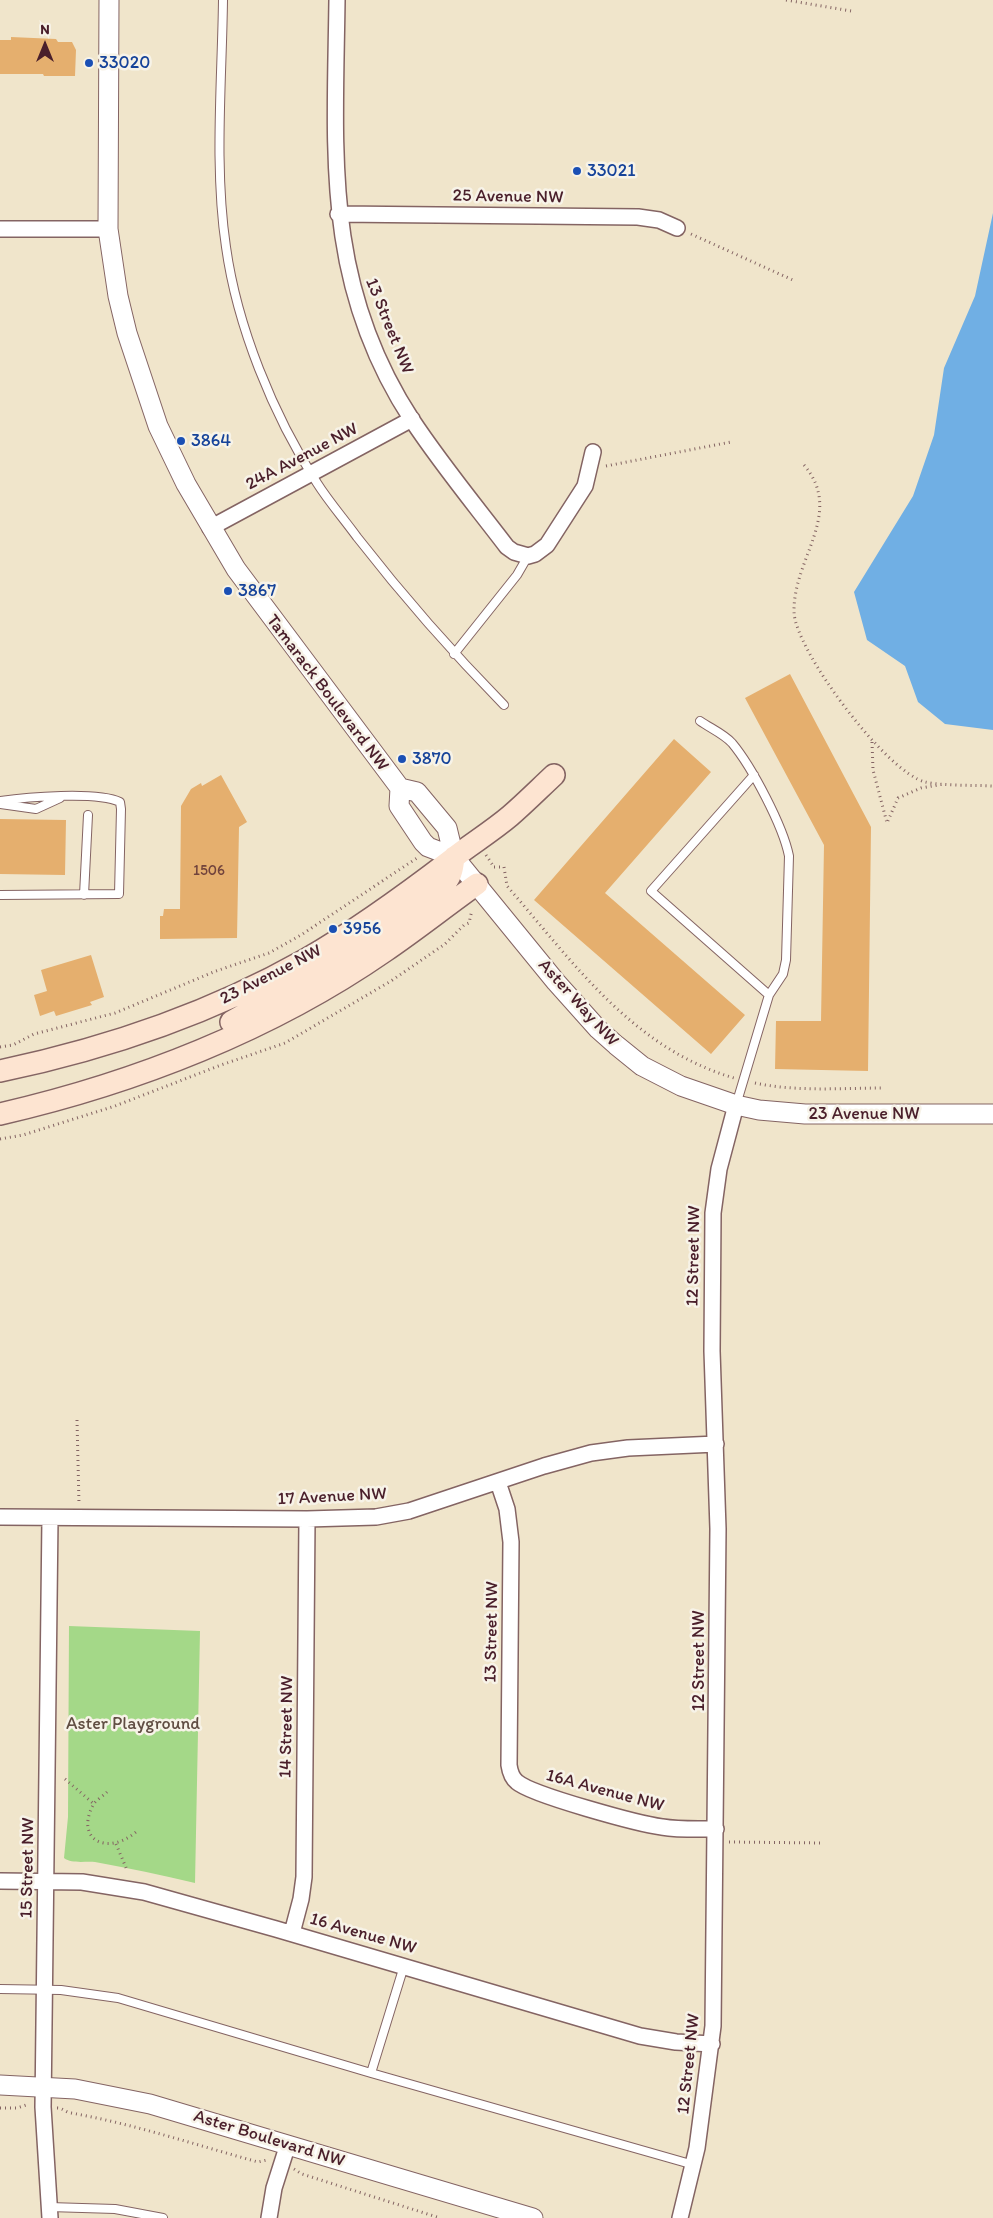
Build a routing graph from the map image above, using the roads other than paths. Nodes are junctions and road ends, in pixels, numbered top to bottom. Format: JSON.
{"nodes":[{"id":1,"x":109,"y":0,"type":"edge"},
{"id":2,"x":223,"y":0,"type":"edge"},
{"id":3,"x":337,"y":0,"type":"edge"},
{"id":4,"x":338,"y":214,"type":"junction"},
{"id":5,"x":676,"y":228,"type":"road end"},
{"id":6,"x":0,"y":229,"type":"edge"},
{"id":7,"x":108,"y":229,"type":"junction"},
{"id":8,"x":412,"y":420,"type":"junction"},
{"id":9,"x":593,"y":452,"type":"dead end"},
{"id":10,"x":311,"y":474,"type":"junction"},
{"id":11,"x":210,"y":528,"type":"junction"},
{"id":12,"x":528,"y":556,"type":"junction"},
{"id":13,"x":454,"y":654,"type":"junction"},
{"id":14,"x":504,"y":705,"type":"dead end"},
{"id":15,"x":700,"y":721,"type":"dead end"},
{"id":16,"x":554,"y":775,"type":"dead end"},
{"id":17,"x":754,"y":776,"type":"junction"},
{"id":18,"x":400,"y":788,"type":"junction"},
{"id":19,"x":62,"y":797,"type":"junction"},
{"id":20,"x":0,"y":803,"type":"edge"},
{"id":21,"x":88,"y":816,"type":"dead end"},
{"id":22,"x":454,"y":857,"type":"junction"},
{"id":23,"x":477,"y":884,"type":"junction"},
{"id":24,"x":0,"y":894,"type":"edge"},
{"id":25,"x":84,"y":895,"type":"junction"},
{"id":26,"x":769,"y":995,"type":"junction"},
{"id":27,"x":145,"y":1070,"type":"junction"},
{"id":28,"x":0,"y":1071,"type":"edge"},
{"id":29,"x":736,"y":1105,"type":"junction"},
{"id":30,"x":0,"y":1114,"type":"edge"},
{"id":31,"x":993,"y":1114,"type":"edge"},
{"id":32,"x":716,"y":1444,"type":"junction"},
{"id":33,"x":498,"y":1482,"type":"junction"},
{"id":34,"x":0,"y":1517,"type":"edge"},
{"id":35,"x":50,"y":1518,"type":"junction"},
{"id":36,"x":307,"y":1519,"type":"junction"},
{"id":37,"x":516,"y":1782,"type":"joint"},
{"id":38,"x":716,"y":1830,"type":"junction"},
{"id":39,"x":0,"y":1881,"type":"edge"},
{"id":40,"x":46,"y":1881,"type":"junction"},
{"id":41,"x":292,"y":1933,"type":"junction"},
{"id":42,"x":404,"y":1966,"type":"junction"},
{"id":43,"x":0,"y":1989,"type":"edge"},
{"id":44,"x":45,"y":1990,"type":"junction"},
{"id":45,"x":712,"y":2044,"type":"junction"},
{"id":46,"x":371,"y":2073,"type":"junction"},
{"id":47,"x":0,"y":2085,"type":"edge"},
{"id":48,"x":43,"y":2087,"type":"junction"},
{"id":49,"x":288,"y":2144,"type":"junction"},
{"id":50,"x":694,"y":2165,"type":"junction"},
{"id":51,"x":50,"y":2213,"type":"edge"},
{"id":52,"x":163,"y":2218,"type":"edge"},
{"id":53,"x":269,"y":2218,"type":"edge"},
{"id":54,"x":533,"y":2218,"type":"edge"},
{"id":55,"x":680,"y":2218,"type":"edge"}],
"edges":[{"from":1,"to":7,"type":"street","name":"Tamarack Boulevard NW"},
{"from":2,"to":10,"type":"lane"},
{"from":3,"to":4,"type":"street","name":"13 Street NW"},
{"from":4,"to":5,"type":"street","name":"25 Avenue NW"},
{"from":4,"to":8,"type":"street","name":"13 Street NW"},
{"from":6,"to":7,"type":"street"},
{"from":7,"to":11,"type":"street","name":"Tamarack Boulevard NW"},
{"from":8,"to":10,"type":"street","name":"24A Avenue NW"},
{"from":8,"to":12,"type":"street","name":"13 Street NW"},
{"from":9,"to":12,"type":"street"},
{"from":10,"to":11,"type":"street","name":"24A Avenue NW"},
{"from":10,"to":13,"type":"lane"},
{"from":11,"to":18,"type":"street","name":"Tamarack Boulevard NW"},
{"from":12,"to":13,"type":"lane"},
{"from":13,"to":14,"type":"lane"},
{"from":15,"to":17,"type":"lane"},
{"from":16,"to":22,"type":"main road","name":"23 Avenue NW"},
{"from":17,"to":26,"type":"lane"},
{"from":17,"to":26,"type":"lane"},
{"from":18,"to":22,"type":"street","name":"Tamarack Boulevard NW"},
{"from":18,"to":22,"type":"street","name":"Tamarack Boulevard NW"},
{"from":19,"to":20,"type":"lane"},
{"from":19,"to":20,"type":"lane"},
{"from":19,"to":25,"type":"lane"},
{"from":21,"to":25,"type":"lane"},
{"from":22,"to":23,"type":"street","name":"Aster Way NW"},
{"from":22,"to":27,"type":"main road"},
{"from":22,"to":28,"type":"main road","name":"23 Avenue NW"},
{"from":23,"to":27,"type":"main road","name":"23 Avenue NW"},
{"from":23,"to":29,"type":"street","name":"Aster Way NW"},
{"from":24,"to":25,"type":"lane"},
{"from":26,"to":29,"type":"lane"},
{"from":27,"to":30,"type":"main road","name":"23 Avenue NW"},
{"from":29,"to":31,"type":"street","name":"23 Avenue NW"},
{"from":29,"to":32,"type":"street","name":"12 Street NW"},
{"from":32,"to":33,"type":"street","name":"17 Avenue NW"},
{"from":32,"to":38,"type":"street","name":"12 Street NW"},
{"from":33,"to":36,"type":"street","name":"17 Avenue NW"},
{"from":33,"to":37,"type":"street","name":"13 Street NW"},
{"from":34,"to":35,"type":"street","name":"17 Avenue NW"},
{"from":35,"to":36,"type":"street","name":"17 Avenue NW"},
{"from":35,"to":40,"type":"street","name":"15 Street NW"},
{"from":36,"to":41,"type":"street","name":"14 Street NW"},
{"from":37,"to":38,"type":"street","name":"16A Avenue NW"},
{"from":38,"to":45,"type":"street","name":"12 Street NW"},
{"from":39,"to":40,"type":"street","name":"16 Avenue NW"},
{"from":40,"to":41,"type":"street","name":"16 Avenue NW"},
{"from":40,"to":44,"type":"street","name":"15 Street NW"},
{"from":41,"to":42,"type":"street","name":"16 Avenue NW"},
{"from":42,"to":45,"type":"street","name":"16 Avenue NW"},
{"from":42,"to":46,"type":"lane"},
{"from":43,"to":44,"type":"lane"},
{"from":44,"to":46,"type":"lane"},
{"from":44,"to":48,"type":"street","name":"15 Street NW"},
{"from":45,"to":50,"type":"street","name":"12 Street NW"},
{"from":46,"to":50,"type":"lane"},
{"from":47,"to":48,"type":"street","name":"Aster Boulevard NW"},
{"from":48,"to":49,"type":"street","name":"Aster Boulevard NW"},
{"from":48,"to":51,"type":"street","name":"15 Street NW"},
{"from":49,"to":53,"type":"street"},
{"from":49,"to":54,"type":"street","name":"Aster Boulevard NW"},
{"from":50,"to":55,"type":"street","name":"12 Street NW"},
{"from":51,"to":52,"type":"lane"}]}
